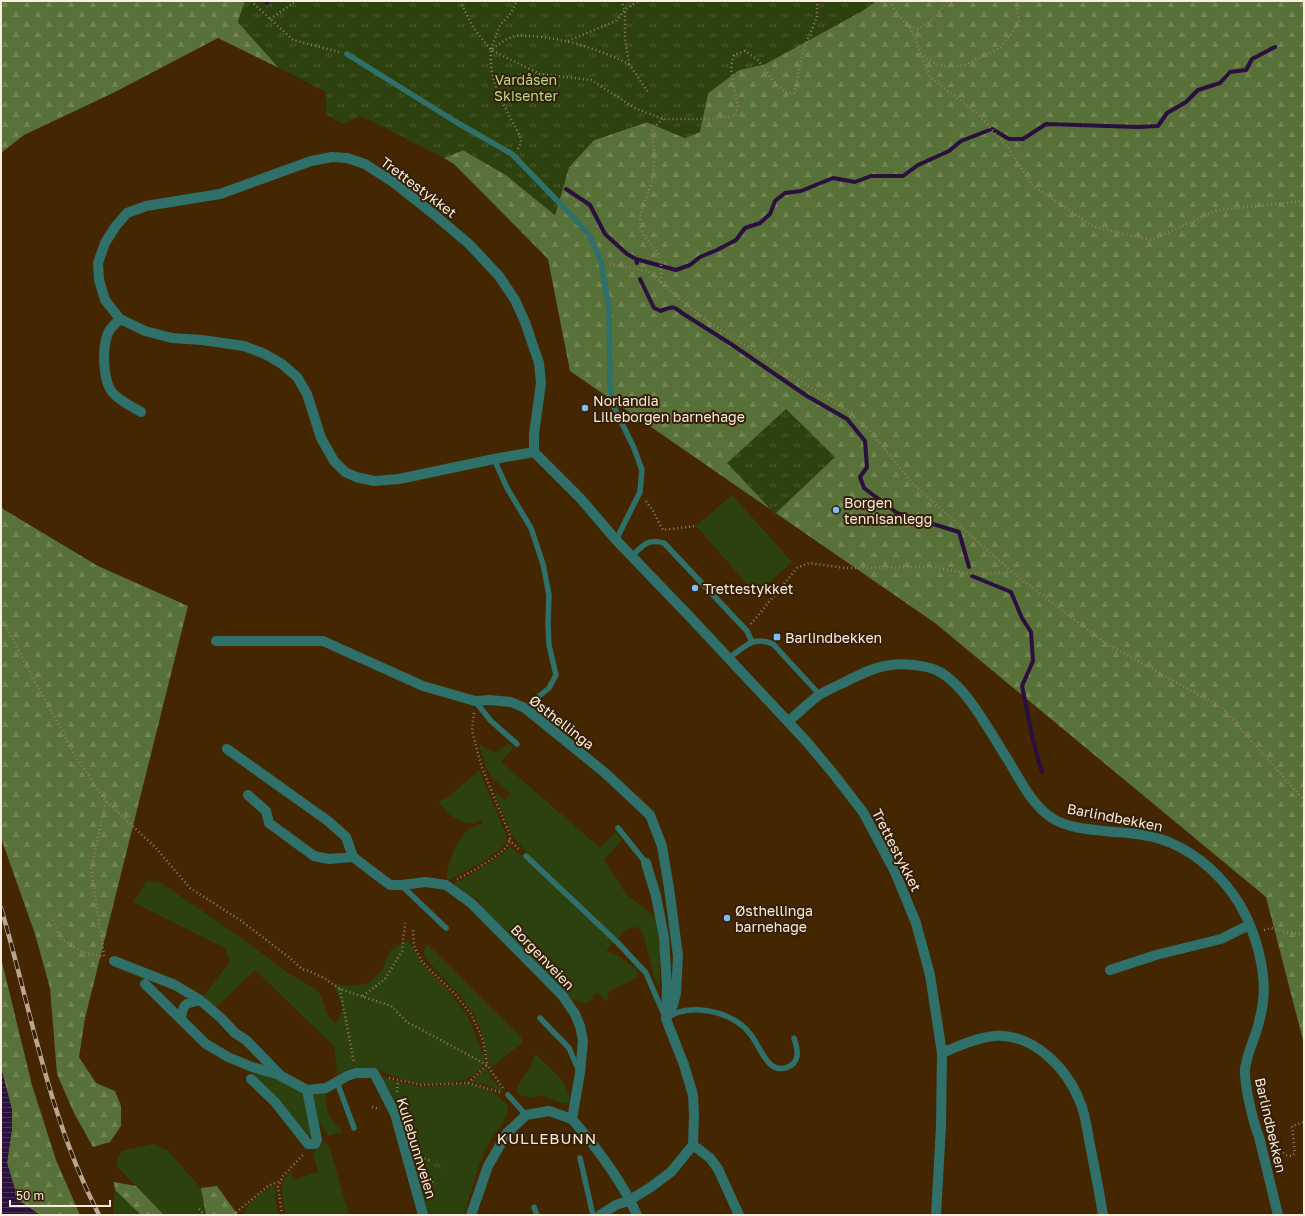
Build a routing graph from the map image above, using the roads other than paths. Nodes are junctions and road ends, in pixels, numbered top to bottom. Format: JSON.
{"nodes":[{"id":1,"x":347,"y":54,"type":"road end"},
{"id":2,"x":120,"y":319,"type":"junction"},
{"id":3,"x":141,"y":412,"type":"dead end"},
{"id":4,"x":534,"y":452,"type":"junction"},
{"id":5,"x":494,"y":459,"type":"junction"},
{"id":6,"x":616,"y":540,"type":"junction"},
{"id":7,"x":632,"y":556,"type":"junction"},
{"id":8,"x":216,"y":641,"type":"dead end"},
{"id":9,"x":752,"y":642,"type":"junction"},
{"id":10,"x":729,"y":658,"type":"junction"},
{"id":11,"x":820,"y":695,"type":"junction"},
{"id":12,"x":475,"y":701,"type":"junction"},
{"id":13,"x":525,"y":708,"type":"junction"},
{"id":14,"x":788,"y":722,"type":"junction"},
{"id":15,"x":517,"y":744,"type":"dead end"},
{"id":16,"x":227,"y":749,"type":"dead end"},
{"id":17,"x":248,"y":795,"type":"dead end"},
{"id":18,"x":618,"y":828,"type":"dead end"},
{"id":19,"x":526,"y":856,"type":"road end"},
{"id":20,"x":353,"y":857,"type":"junction"},
{"id":21,"x":646,"y":864,"type":"joint"},
{"id":22,"x":401,"y":885,"type":"junction"},
{"id":23,"x":1249,"y":925,"type":"junction"},
{"id":24,"x":446,"y":928,"type":"dead end"},
{"id":25,"x":114,"y":961,"type":"road end"},
{"id":26,"x":1110,"y":970,"type":"dead end"},
{"id":27,"x":145,"y":984,"type":"dead end"},
{"id":28,"x":200,"y":1000,"type":"junction"},
{"id":29,"x":181,"y":1018,"type":"junction"},
{"id":30,"x":540,"y":1018,"type":"dead end"},
{"id":31,"x":666,"y":1019,"type":"junction"},
{"id":32,"x":794,"y":1038,"type":"dead end"},
{"id":33,"x":942,"y":1053,"type":"junction"},
{"id":34,"x":580,"y":1073,"type":"junction"},
{"id":35,"x":281,"y":1076,"type":"junction"},
{"id":36,"x":251,"y":1079,"type":"dead end"},
{"id":37,"x":337,"y":1082,"type":"junction"},
{"id":38,"x":307,"y":1090,"type":"junction"},
{"id":39,"x":508,"y":1095,"type":"road end"},
{"id":40,"x":526,"y":1115,"type":"junction"},
{"id":41,"x":572,"y":1119,"type":"junction"},
{"id":42,"x":354,"y":1128,"type":"dead end"},
{"id":43,"x":693,"y":1145,"type":"junction"},
{"id":44,"x":580,"y":1158,"type":"dead end"},
{"id":45,"x":630,"y":1200,"type":"junction"},
{"id":46,"x":534,"y":1207,"type":"dead end"},
{"id":47,"x":423,"y":1215,"type":"edge"},
{"id":48,"x":471,"y":1215,"type":"edge"},
{"id":49,"x":537,"y":1215,"type":"edge"},
{"id":50,"x":593,"y":1215,"type":"edge"},
{"id":51,"x":600,"y":1215,"type":"edge"},
{"id":52,"x":637,"y":1215,"type":"edge"},
{"id":53,"x":739,"y":1215,"type":"edge"},
{"id":54,"x":936,"y":1215,"type":"edge"},
{"id":55,"x":1103,"y":1215,"type":"edge"},
{"id":56,"x":1278,"y":1215,"type":"edge"}],
"edges":[{"from":1,"to":6,"type":"lane"},
{"from":2,"to":3,"type":"street"},
{"from":2,"to":4,"type":"street","name":"Trettestykket"},
{"from":2,"to":5,"type":"street","name":"Trettestykket"},
{"from":4,"to":5,"type":"street","name":"Trettestykket"},
{"from":4,"to":6,"type":"street","name":"Trettestykket"},
{"from":5,"to":13,"type":"lane"},
{"from":6,"to":7,"type":"street","name":"Trettestykket"},
{"from":7,"to":9,"type":"lane"},
{"from":7,"to":10,"type":"street","name":"Trettestykket"},
{"from":8,"to":12,"type":"street","name":"Østhellinga"},
{"from":9,"to":10,"type":"lane"},
{"from":9,"to":11,"type":"lane"},
{"from":10,"to":14,"type":"street","name":"Trettestykket"},
{"from":11,"to":14,"type":"street","name":"Barlindbekken"},
{"from":11,"to":23,"type":"street","name":"Barlindbekken"},
{"from":12,"to":13,"type":"street","name":"Østhellinga"},
{"from":12,"to":15,"type":"lane"},
{"from":13,"to":31,"type":"street","name":"Østhellinga"},
{"from":14,"to":33,"type":"street","name":"Trettestykket"},
{"from":16,"to":20,"type":"street"},
{"from":17,"to":20,"type":"street"},
{"from":18,"to":21,"type":"lane"},
{"from":19,"to":31,"type":"lane"},
{"from":20,"to":22,"type":"street","name":"Borgenveien"},
{"from":21,"to":31,"type":"street"},
{"from":22,"to":24,"type":"lane"},
{"from":22,"to":34,"type":"street","name":"Borgenveien"},
{"from":23,"to":26,"type":"street"},
{"from":23,"to":56,"type":"street","name":"Barlindbekken"},
{"from":25,"to":28,"type":"street"},
{"from":27,"to":29,"type":"street"},
{"from":28,"to":29,"type":"street"},
{"from":28,"to":35,"type":"street"},
{"from":29,"to":35,"type":"street"},
{"from":30,"to":34,"type":"lane"},
{"from":31,"to":32,"type":"lane"},
{"from":31,"to":43,"type":"street"},
{"from":33,"to":54,"type":"street","name":"Trettestykket"},
{"from":33,"to":55,"type":"street"},
{"from":34,"to":41,"type":"street","name":"Borgenveien"},
{"from":35,"to":38,"type":"street"},
{"from":36,"to":38,"type":"street"},
{"from":37,"to":38,"type":"street"},
{"from":37,"to":42,"type":"lane"},
{"from":37,"to":47,"type":"street","name":"Kullebunnveien"},
{"from":39,"to":40,"type":"lane"},
{"from":40,"to":41,"type":"street"},
{"from":40,"to":48,"type":"street"},
{"from":41,"to":45,"type":"street"},
{"from":43,"to":45,"type":"street"},
{"from":43,"to":53,"type":"street"},
{"from":44,"to":50,"type":"lane"},
{"from":45,"to":51,"type":"street"},
{"from":45,"to":52,"type":"street"},
{"from":46,"to":49,"type":"lane"}]}
